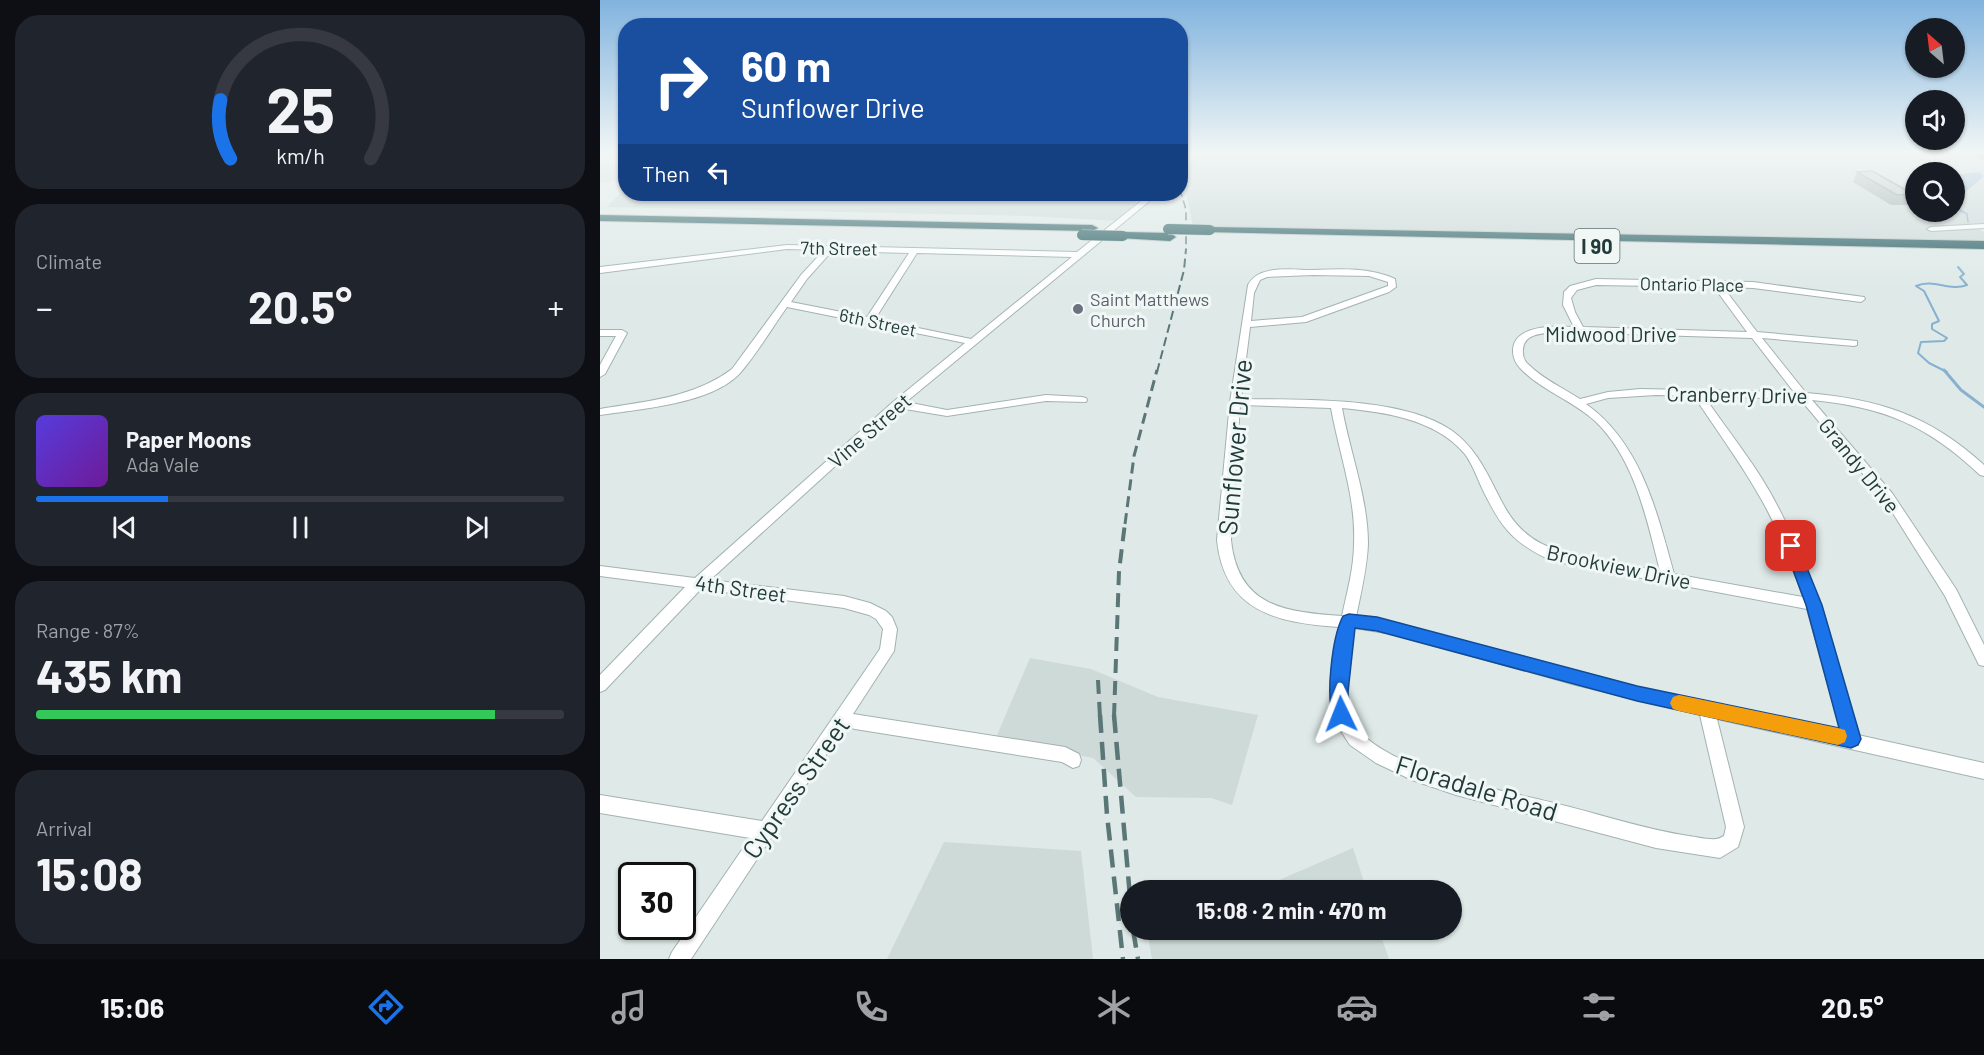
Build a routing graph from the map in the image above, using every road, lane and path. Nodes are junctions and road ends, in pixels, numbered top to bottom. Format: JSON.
{"nodes":[{"id":1,"x":1146,"y":201,"type":"edge"},
{"id":2,"x":600,"y":218,"type":"edge"},
{"id":3,"x":600,"y":226,"type":"edge"},
{"id":4,"x":1984,"y":226,"type":"edge"},
{"id":5,"x":1931,"y":229,"type":"dead end"},
{"id":6,"x":1127,"y":232,"type":"junction"},
{"id":7,"x":1210,"y":234,"type":"junction"},
{"id":8,"x":1984,"y":245,"type":"edge"},
{"id":9,"x":831,"y":247,"type":"junction"},
{"id":10,"x":915,"y":249,"type":"junction"},
{"id":11,"x":1984,"y":254,"type":"edge"},
{"id":12,"x":1080,"y":255,"type":"junction"},
{"id":13,"x":600,"y":270,"type":"edge"},
{"id":14,"x":1716,"y":284,"type":"junction"},
{"id":15,"x":1861,"y":298,"type":"dead end"},
{"id":16,"x":784,"y":304,"type":"junction"},
{"id":17,"x":870,"y":320,"type":"junction"},
{"id":18,"x":1246,"y":324,"type":"junction"},
{"id":19,"x":1581,"y":331,"type":"junction"},
{"id":20,"x":600,"y":333,"type":"edge"},
{"id":21,"x":1754,"y":335,"type":"junction"},
{"id":22,"x":973,"y":342,"type":"junction"},
{"id":23,"x":1854,"y":343,"type":"dead end"},
{"id":24,"x":600,"y":374,"type":"edge"},
{"id":25,"x":1697,"y":393,"type":"junction"},
{"id":26,"x":1802,"y":395,"type":"junction"},
{"id":27,"x":1082,"y":400,"type":"dead end"},
{"id":28,"x":1235,"y":402,"type":"junction"},
{"id":29,"x":897,"y":404,"type":"junction"},
{"id":30,"x":1578,"y":404,"type":"junction"},
{"id":31,"x":1336,"y":406,"type":"junction"},
{"id":32,"x":600,"y":412,"type":"edge"},
{"id":33,"x":1984,"y":472,"type":"edge"},
{"id":34,"x":600,"y":571,"type":"edge"},
{"id":35,"x":1668,"y":577,"type":"junction"},
{"id":36,"x":699,"y":582,"type":"junction"},
{"id":37,"x":1814,"y":605,"type":"junction"},
{"id":38,"x":880,"y":613,"type":"joint"},
{"id":39,"x":1349,"y":621,"type":"junction"},
{"id":40,"x":1984,"y":660,"type":"edge"},
{"id":41,"x":600,"y":685,"type":"edge"},
{"id":42,"x":1707,"y":709,"type":"junction"},
{"id":43,"x":843,"y":718,"type":"junction"},
{"id":44,"x":1851,"y":739,"type":"junction"},
{"id":45,"x":1073,"y":760,"type":"dead end"},
{"id":46,"x":1984,"y":771,"type":"edge"},
{"id":47,"x":600,"y":804,"type":"edge"},
{"id":48,"x":765,"y":831,"type":"junction"},
{"id":49,"x":679,"y":959,"type":"edge"}],
"edges":[{"from":1,"to":12,"type":"street","name":"Vine Street"},
{"from":2,"to":6,"type":"highway","number":"I 90"},
{"from":3,"to":6,"type":"highway","number":"I 90","bridge":true},
{"from":4,"to":5,"type":"street"},
{"from":6,"to":7,"type":"highway","number":"I 90"},
{"from":7,"to":8,"type":"highway","number":"I 90"},
{"from":7,"to":11,"type":"highway","number":"I 90"},
{"from":9,"to":10,"type":"street","name":"7th Street"},
{"from":9,"to":13,"type":"street","name":"7th Street"},
{"from":9,"to":16,"type":"street"},
{"from":10,"to":12,"type":"street","name":"7th Street"},
{"from":10,"to":17,"type":"street"},
{"from":12,"to":22,"type":"street","name":"Vine Street"},
{"from":14,"to":15,"type":"street","name":"Ontario Place"},
{"from":14,"to":19,"type":"street","name":"Ontario Place"},
{"from":14,"to":21,"type":"street","name":"Grandy Drive"},
{"from":16,"to":17,"type":"street","name":"6th Street"},
{"from":16,"to":32,"type":"street"},
{"from":17,"to":22,"type":"street","name":"6th Street"},
{"from":18,"to":18,"type":"street","name":"Sunflower Drive"},
{"from":18,"to":28,"type":"street","name":"Sunflower Drive"},
{"from":19,"to":21,"type":"street","name":"Midwood Drive"},
{"from":19,"to":30,"type":"street","name":"Midwood Drive"},
{"from":20,"to":24,"type":"street"},
{"from":21,"to":23,"type":"street","name":"Midwood Drive"},
{"from":21,"to":26,"type":"street","name":"Grandy Drive"},
{"from":22,"to":29,"type":"street","name":"Vine Street"},
{"from":25,"to":26,"type":"street","name":"Cranberry Drive"},
{"from":25,"to":30,"type":"street","name":"Cranberry Drive"},
{"from":25,"to":37,"type":"street"},
{"from":26,"to":33,"type":"street","name":"Cranberry Drive"},
{"from":26,"to":40,"type":"street","name":"Grandy Drive"},
{"from":27,"to":29,"type":"street"},
{"from":28,"to":31,"type":"street","name":"Brookview Drive"},
{"from":28,"to":39,"type":"street","name":"Sunflower Drive"},
{"from":29,"to":36,"type":"street","name":"Vine Street"},
{"from":30,"to":35,"type":"street","name":"Midwood Drive"},
{"from":31,"to":35,"type":"street","name":"Brookview Drive"},
{"from":31,"to":39,"type":"street","name":"Floradale Road"},
{"from":34,"to":36,"type":"street","name":"4th Street"},
{"from":35,"to":37,"type":"street","name":"Brookview Drive"},
{"from":36,"to":38,"type":"street","name":"4th Street"},
{"from":36,"to":41,"type":"street","name":"Vine Street"},
{"from":37,"to":44,"type":"street"},
{"from":38,"to":43,"type":"street","name":"Cypress Street"},
{"from":39,"to":42,"type":"street","name":"Sunflower Drive"},
{"from":39,"to":42,"type":"street","name":"Floradale Road"},
{"from":42,"to":44,"type":"street","name":"Sunflower Drive"},
{"from":43,"to":45,"type":"street"},
{"from":43,"to":48,"type":"street","name":"Cypress Street"},
{"from":44,"to":46,"type":"street","name":"Sunflower Drive"},
{"from":47,"to":48,"type":"street"},
{"from":48,"to":49,"type":"street","name":"Cypress Street"}]}
